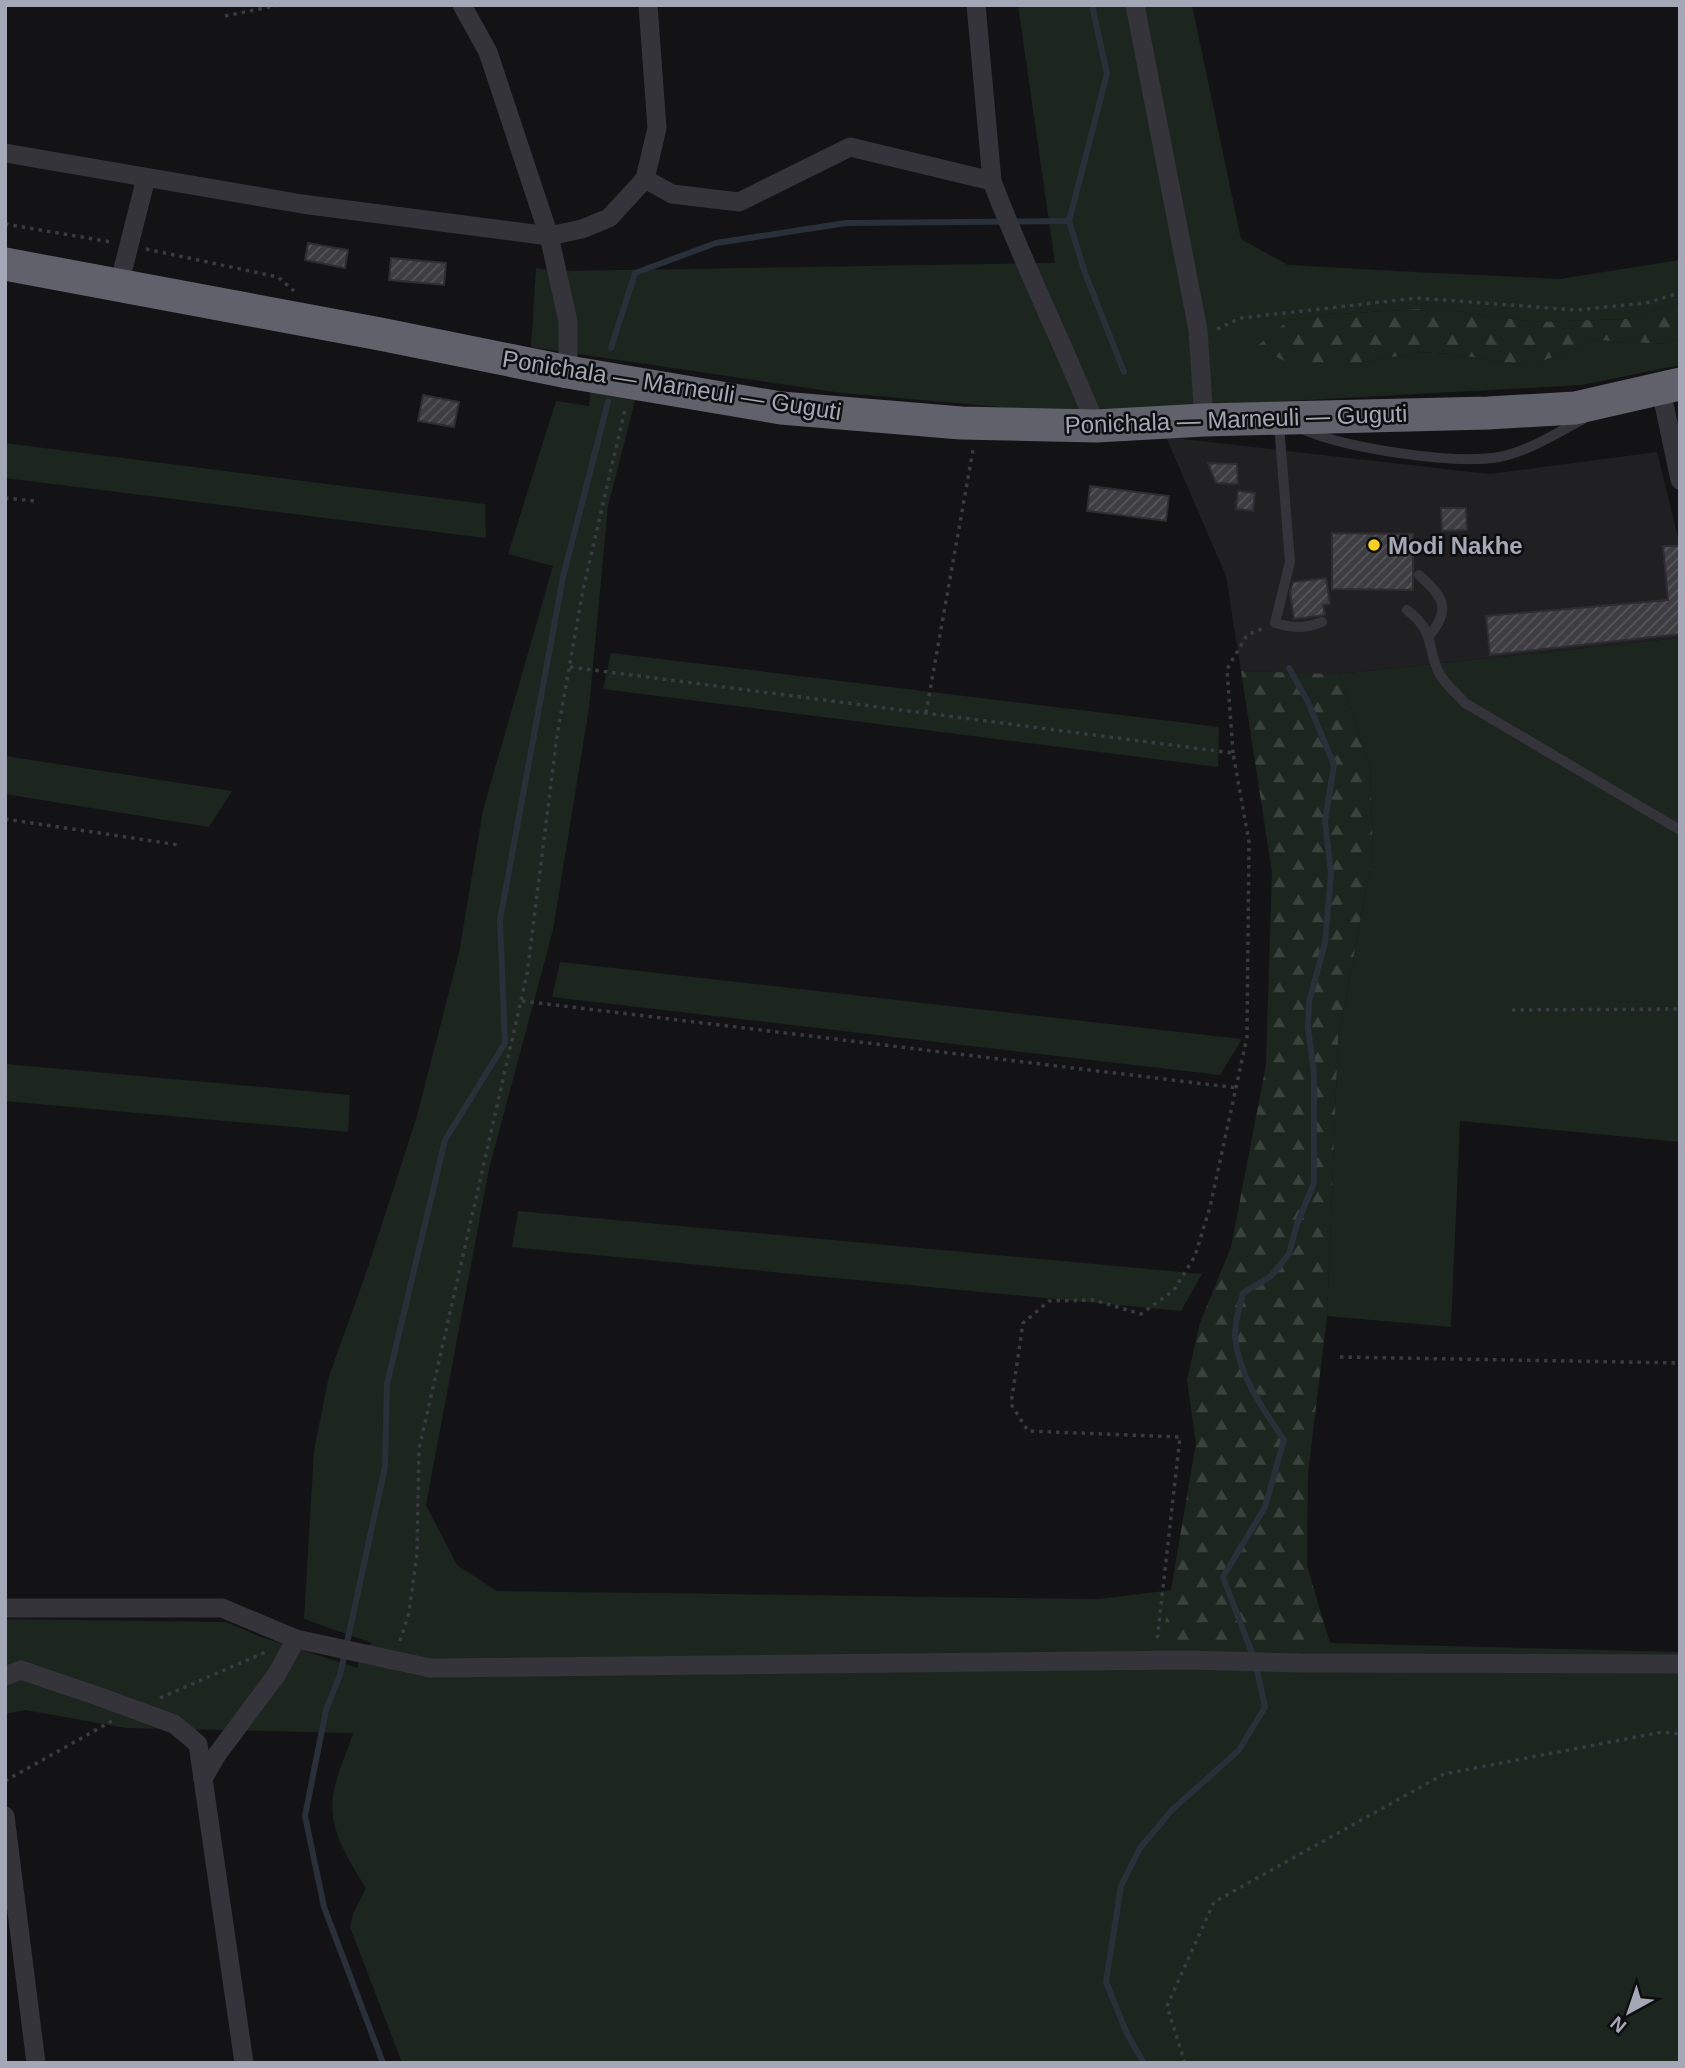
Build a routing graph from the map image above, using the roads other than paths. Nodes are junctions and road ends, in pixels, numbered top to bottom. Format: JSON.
{"nodes":[{"id":1,"x":462,"y":5,"type":"edge"},
{"id":2,"x":648,"y":5,"type":"edge"},
{"id":3,"x":976,"y":5,"type":"edge"},
{"id":4,"x":1135,"y":5,"type":"edge"},
{"id":5,"x":5,"y":153,"type":"edge"},
{"id":6,"x":146,"y":178,"type":"junction"},
{"id":7,"x":645,"y":179,"type":"junction"},
{"id":8,"x":992,"y":181,"type":"junction"},
{"id":9,"x":549,"y":236,"type":"junction"},
{"id":10,"x":5,"y":264,"type":"edge"},
{"id":11,"x":119,"y":285,"type":"junction"},
{"id":12,"x":568,"y":372,"type":"junction"},
{"id":13,"x":1627,"y":396,"type":"junction"},
{"id":14,"x":1672,"y":400,"type":"edge"},
{"id":15,"x":1279,"y":418,"type":"junction"},
{"id":16,"x":1205,"y":420,"type":"junction"},
{"id":17,"x":1096,"y":426,"type":"junction"},
{"id":18,"x":1680,"y":480,"type":"edge"},
{"id":19,"x":1419,"y":575,"type":"dead end"},
{"id":20,"x":1407,"y":610,"type":"dead end"},
{"id":21,"x":1322,"y":622,"type":"dead end"},
{"id":22,"x":1429,"y":636,"type":"junction"},
{"id":23,"x":1680,"y":830,"type":"edge"},
{"id":24,"x":5,"y":1608,"type":"edge"},
{"id":25,"x":296,"y":1639,"type":"junction"},
{"id":26,"x":1680,"y":1664,"type":"edge"},
{"id":27,"x":5,"y":1676,"type":"edge"},
{"id":28,"x":203,"y":1779,"type":"junction"},
{"id":29,"x":5,"y":1816,"type":"edge"},
{"id":30,"x":36,"y":2063,"type":"edge"},
{"id":31,"x":244,"y":2063,"type":"edge"}],
"edges":[{"from":1,"to":9,"type":"street"},
{"from":2,"to":7,"type":"street"},
{"from":3,"to":8,"type":"street"},
{"from":4,"to":16,"type":"street"},
{"from":5,"to":6,"type":"street"},
{"from":6,"to":9,"type":"street"},
{"from":6,"to":11,"type":"street"},
{"from":7,"to":8,"type":"street"},
{"from":7,"to":9,"type":"street"},
{"from":8,"to":17,"type":"street"},
{"from":9,"to":12,"type":"street"},
{"from":10,"to":11,"type":"highway","name":"Ponichala — Marneuli — Guguti"},
{"from":11,"to":12,"type":"highway","name":"Ponichala — Marneuli — Guguti"},
{"from":12,"to":17,"type":"highway","name":"Ponichala — Marneuli — Guguti"},
{"from":13,"to":14,"type":"highway","name":"Ponichala — Marneuli — Guguti"},
{"from":13,"to":15,"type":"highway","name":"Ponichala — Marneuli — Guguti"},
{"from":13,"to":15,"type":"lane"},
{"from":14,"to":18,"type":"street"},
{"from":15,"to":16,"type":"highway","name":"Ponichala — Marneuli — Guguti"},
{"from":15,"to":21,"type":"lane"},
{"from":16,"to":17,"type":"highway","name":"Ponichala — Marneuli — Guguti"},
{"from":19,"to":22,"type":"lane"},
{"from":20,"to":22,"type":"lane"},
{"from":22,"to":23,"type":"lane"},
{"from":24,"to":25,"type":"street"},
{"from":25,"to":26,"type":"street"},
{"from":25,"to":28,"type":"street"},
{"from":27,"to":28,"type":"street"},
{"from":28,"to":31,"type":"street"},
{"from":29,"to":30,"type":"street"}]}
